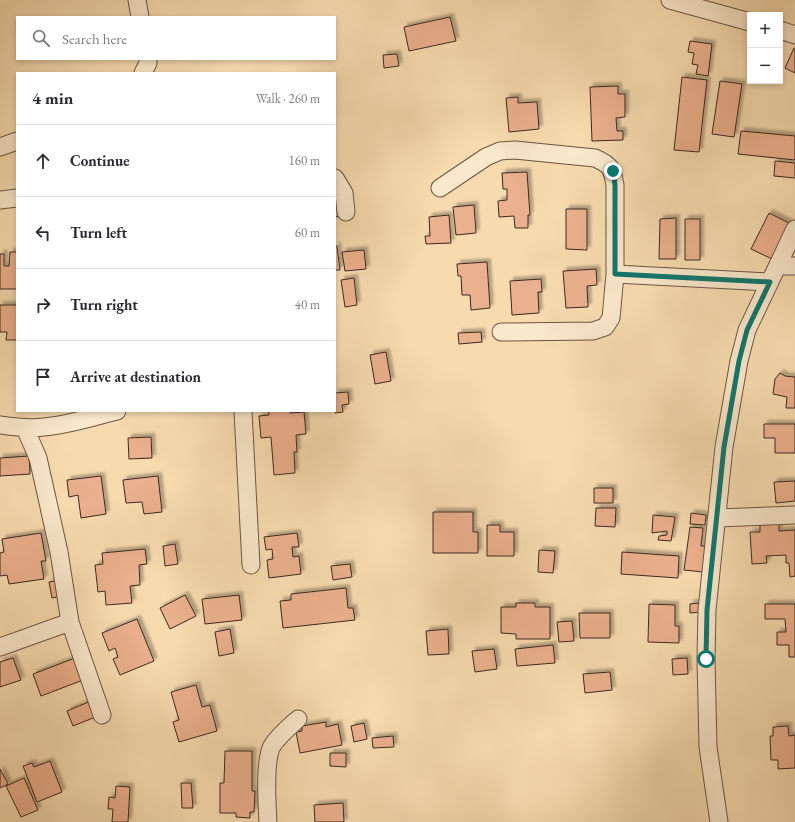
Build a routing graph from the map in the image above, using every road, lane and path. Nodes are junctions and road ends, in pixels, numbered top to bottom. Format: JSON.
{"nodes":[{"id":1,"x":137,"y":0,"type":"edge"},
{"id":2,"x":670,"y":0,"type":"edge"},
{"id":3,"x":140,"y":16,"type":"edge"},
{"id":4,"x":747,"y":21,"type":"edge"},
{"id":5,"x":783,"y":31,"type":"edge"},
{"id":6,"x":795,"y":35,"type":"edge"},
{"id":7,"x":148,"y":60,"type":"edge"},
{"id":8,"x":143,"y":72,"type":"edge"},
{"id":9,"x":16,"y":141,"type":"edge"},
{"id":10,"x":0,"y":148,"type":"edge"},
{"id":11,"x":336,"y":180,"type":"edge"},
{"id":12,"x":440,"y":188,"type":"dead end"},
{"id":13,"x":16,"y":198,"type":"edge"},
{"id":14,"x":0,"y":200,"type":"edge"},
{"id":15,"x":346,"y":212,"type":"dead end"},
{"id":16,"x":795,"y":228,"type":"edge"},
{"id":17,"x":778,"y":266,"type":"junction"},
{"id":18,"x":795,"y":266,"type":"edge"},
{"id":19,"x":615,"y":274,"type":"junction"},
{"id":20,"x":770,"y":282,"type":"junction"},
{"id":21,"x":501,"y":332,"type":"dead end"},
{"id":22,"x":113,"y":412,"type":"edge"},
{"id":23,"x":244,"y":412,"type":"edge"},
{"id":24,"x":0,"y":425,"type":"edge"},
{"id":25,"x":25,"y":428,"type":"junction"},
{"id":26,"x":795,"y":515,"type":"edge"},
{"id":27,"x":717,"y":518,"type":"junction"},
{"id":28,"x":251,"y":565,"type":"dead end"},
{"id":29,"x":70,"y":622,"type":"junction"},
{"id":30,"x":0,"y":647,"type":"edge"},
{"id":31,"x":102,"y":715,"type":"dead end"},
{"id":32,"x":298,"y":719,"type":"dead end"},
{"id":33,"x":268,"y":822,"type":"edge"},
{"id":34,"x":719,"y":822,"type":"edge"}],
"edges":[{"from":1,"to":3,"type":"street"},
{"from":2,"to":4,"type":"street"},
{"from":5,"to":6,"type":"street"},
{"from":7,"to":8,"type":"street"},
{"from":9,"to":10,"type":"street"},
{"from":11,"to":15,"type":"street"},
{"from":12,"to":19,"type":"street"},
{"from":13,"to":14,"type":"street"},
{"from":16,"to":17,"type":"street"},
{"from":17,"to":18,"type":"street"},
{"from":17,"to":20,"type":"street"},
{"from":19,"to":20,"type":"street"},
{"from":19,"to":21,"type":"street"},
{"from":20,"to":27,"type":"street"},
{"from":22,"to":25,"type":"street"},
{"from":23,"to":28,"type":"street"},
{"from":24,"to":25,"type":"street"},
{"from":25,"to":29,"type":"street"},
{"from":26,"to":27,"type":"street"},
{"from":27,"to":34,"type":"street"},
{"from":29,"to":30,"type":"street"},
{"from":29,"to":31,"type":"street"},
{"from":32,"to":33,"type":"street"}]}
